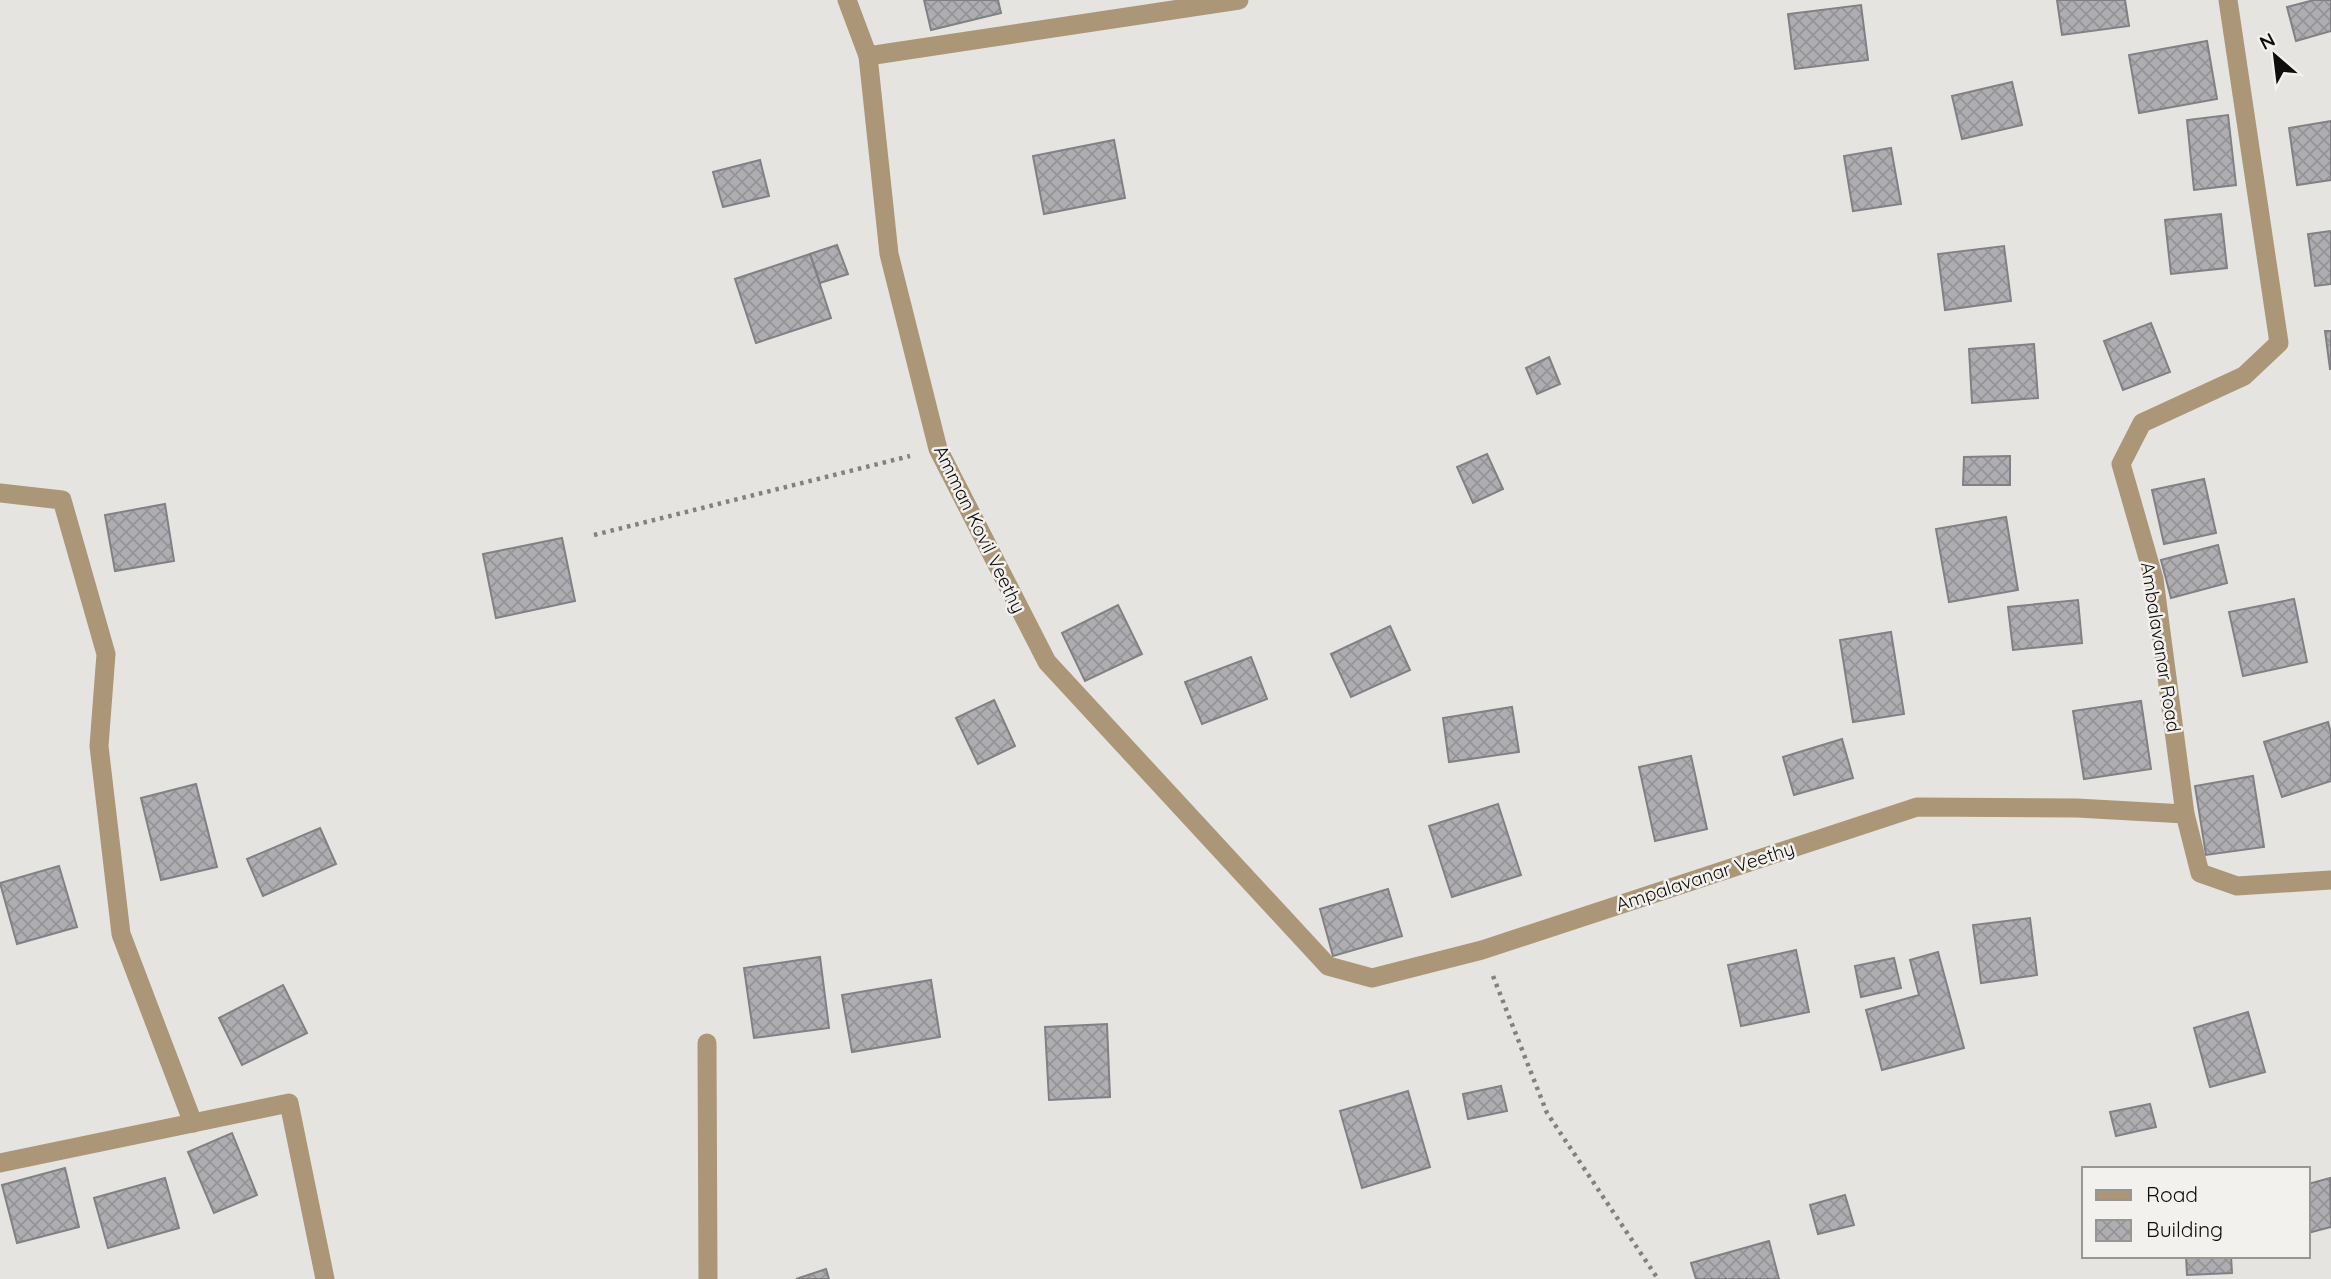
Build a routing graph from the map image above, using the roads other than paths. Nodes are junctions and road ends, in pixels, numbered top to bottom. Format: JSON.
{"nodes":[{"id":1,"x":847,"y":0,"type":"edge"},
{"id":2,"x":1239,"y":0,"type":"edge"},
{"id":3,"x":2228,"y":0,"type":"edge"},
{"id":4,"x":868,"y":56,"type":"junction"},
{"id":5,"x":0,"y":493,"type":"edge"},
{"id":6,"x":2185,"y":814,"type":"junction"},
{"id":7,"x":2331,"y":880,"type":"edge"},
{"id":8,"x":1262,"y":895,"type":"joint"},
{"id":9,"x":707,"y":1043,"type":"dead end"},
{"id":10,"x":193,"y":1123,"type":"junction"},
{"id":11,"x":0,"y":1163,"type":"edge"},
{"id":12,"x":325,"y":1279,"type":"edge"},
{"id":13,"x":708,"y":1279,"type":"edge"}],
"edges":[{"from":1,"to":4,"type":"street","name":"Amman Kovil Veethy"},
{"from":2,"to":4,"type":"street"},
{"from":3,"to":6,"type":"street","name":"Ambalavanar Road"},
{"from":4,"to":8,"type":"street","name":"Amman Kovil Veethy"},
{"from":5,"to":10,"type":"street"},
{"from":6,"to":7,"type":"street","name":"Ambalavanar Road"},
{"from":6,"to":8,"type":"street","name":"Ampalavanar Veethy"},
{"from":9,"to":13,"type":"street"},
{"from":10,"to":11,"type":"street"},
{"from":10,"to":12,"type":"street"}]}
